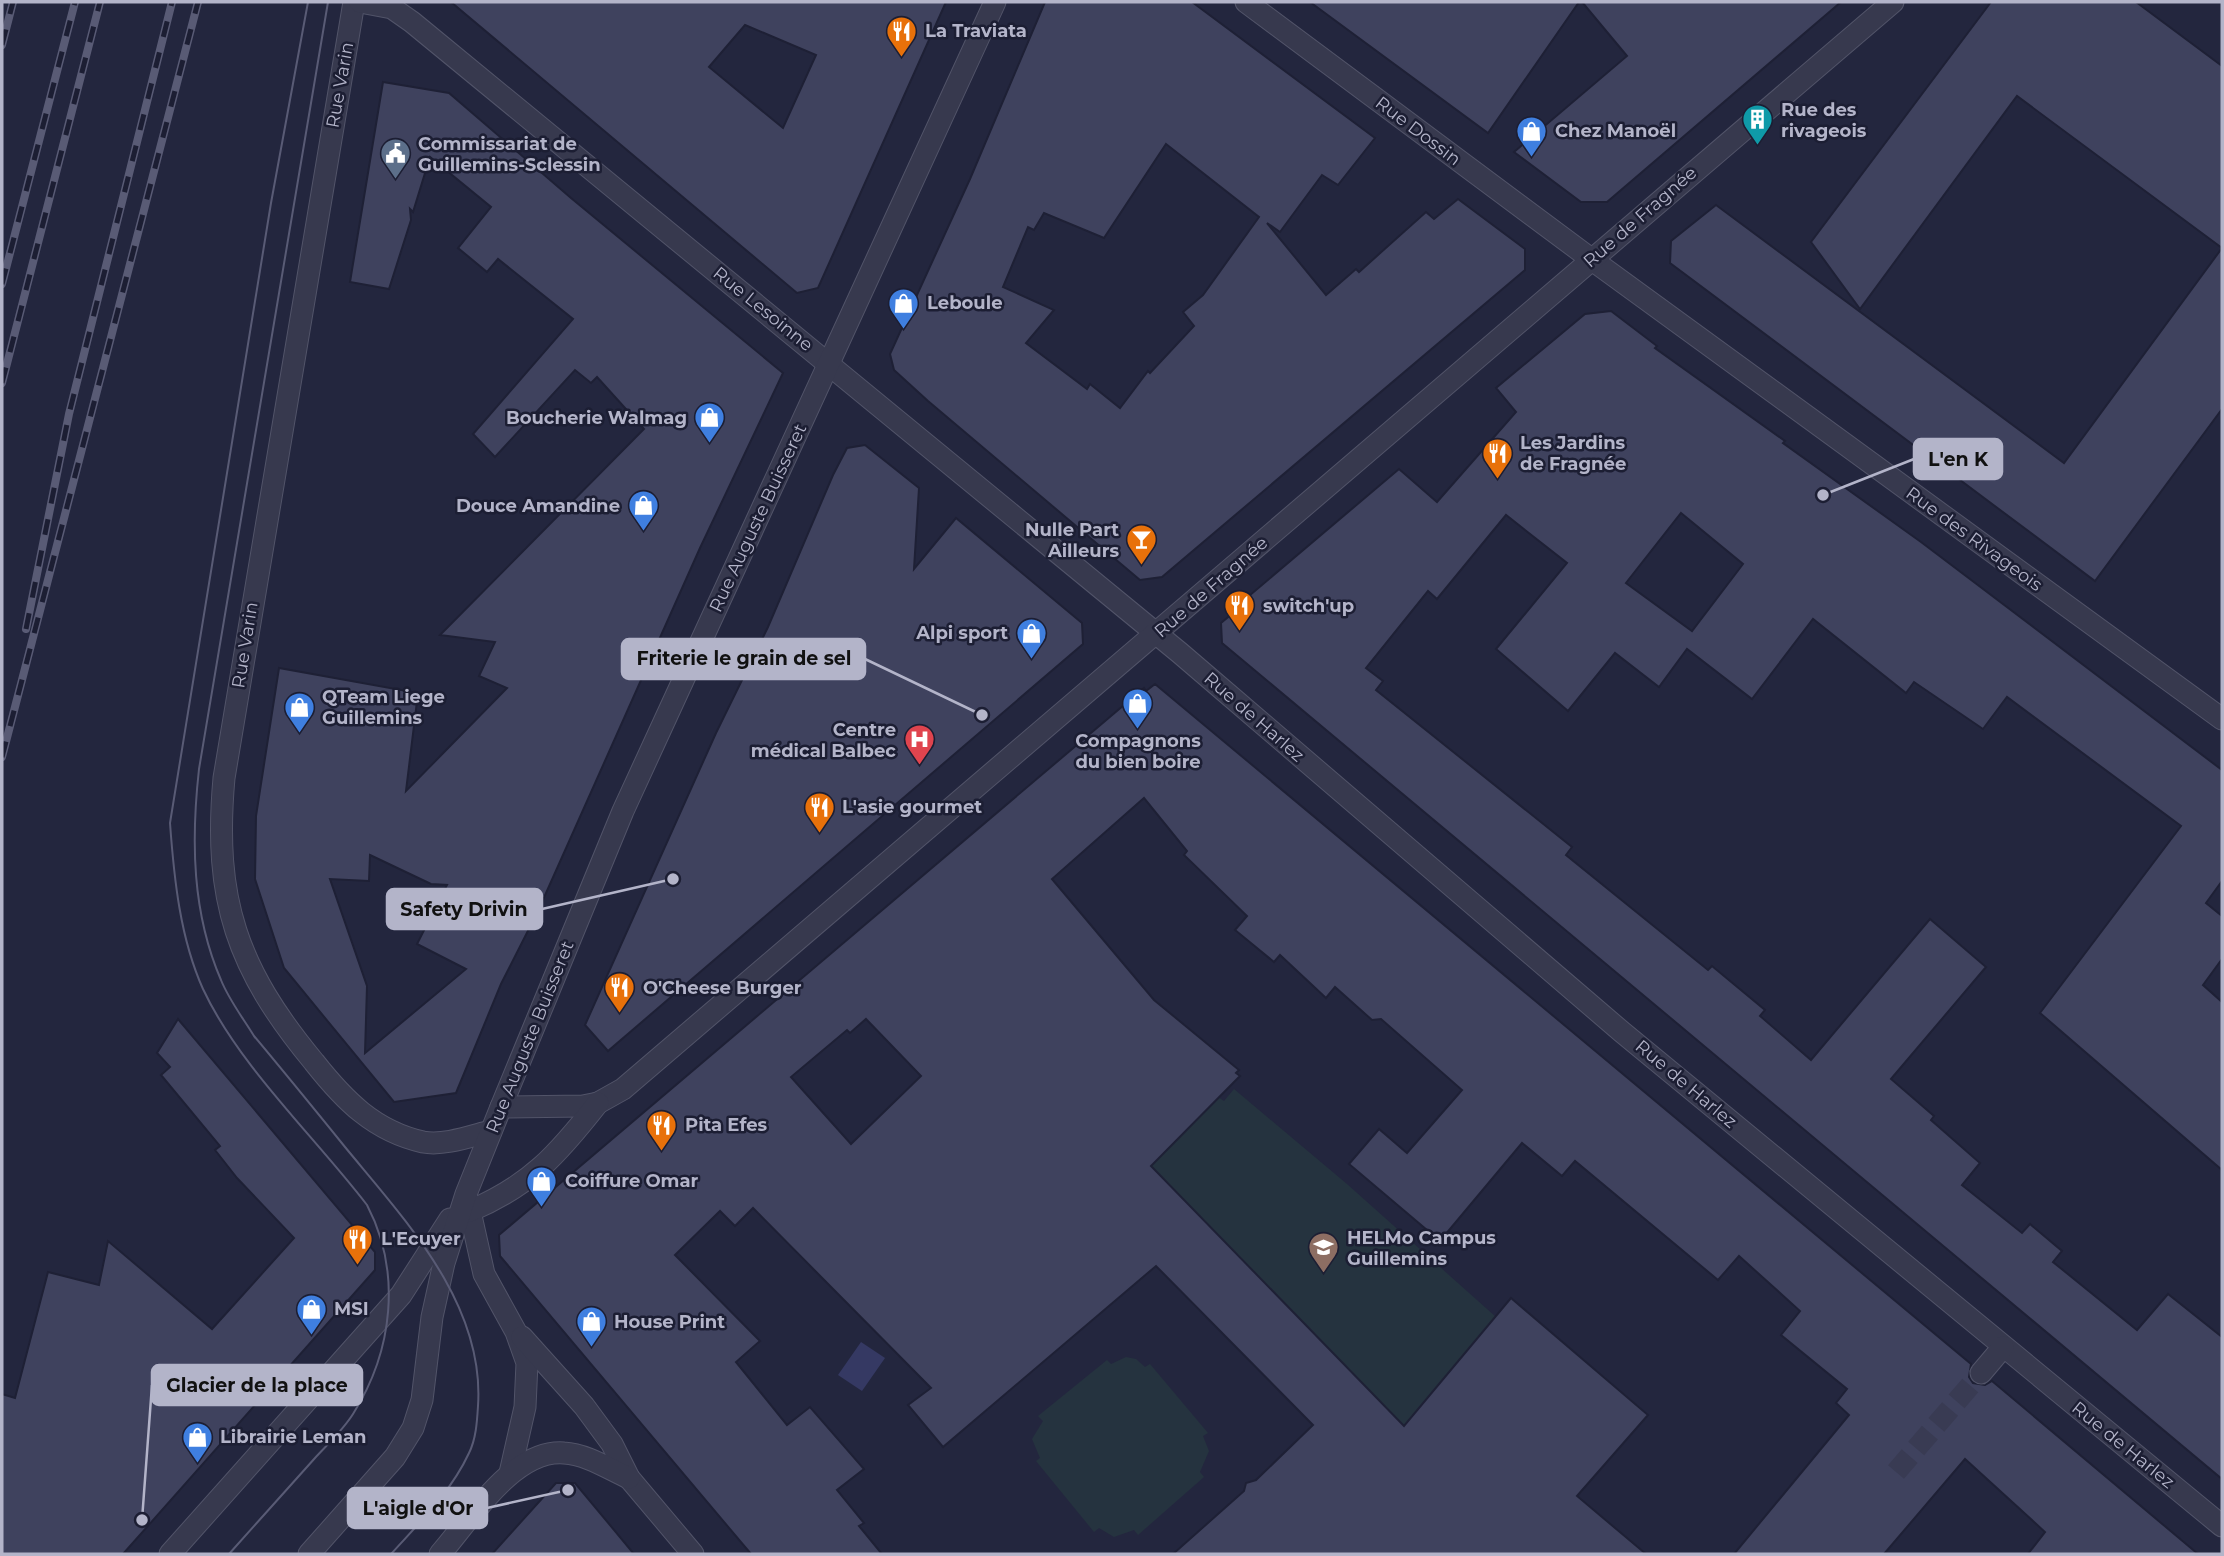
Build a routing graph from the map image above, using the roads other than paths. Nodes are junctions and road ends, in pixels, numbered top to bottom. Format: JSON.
{"nodes":[{"id":1,"x":354,"y":2,"type":"edge"},
{"id":2,"x":360,"y":2,"type":"edge"},
{"id":3,"x":995,"y":2,"type":"edge"},
{"id":4,"x":1246,"y":2,"type":"edge"},
{"id":5,"x":1892,"y":2,"type":"edge"},
{"id":6,"x":1591,"y":259,"type":"junction"},
{"id":7,"x":830,"y":363,"type":"junction"},
{"id":8,"x":1156,"y":634,"type":"junction"},
{"id":9,"x":2222,"y":719,"type":"edge"},
{"id":10,"x":598,"y":1103,"type":"junction"},
{"id":11,"x":501,"y":1107,"type":"junction"},
{"id":12,"x":491,"y":1131,"type":"junction"},
{"id":13,"x":468,"y":1203,"type":"junction"},
{"id":14,"x":516,"y":1332,"type":"junction"},
{"id":15,"x":2003,"y":1347,"type":"junction"},
{"id":16,"x":1981,"y":1373,"type":"tunnel mouth"},
{"id":17,"x":510,"y":1473,"type":"junction"},
{"id":18,"x":629,"y":1478,"type":"junction"},
{"id":19,"x":2222,"y":1526,"type":"edge"},
{"id":20,"x":170,"y":1554,"type":"edge"},
{"id":21,"x":309,"y":1554,"type":"edge"},
{"id":22,"x":440,"y":1554,"type":"edge"},
{"id":23,"x":693,"y":1554,"type":"edge"}],
"edges":[{"from":1,"to":12,"type":"street","name":"Rue Varin"},
{"from":2,"to":7,"type":"street","name":"Rue Lesoinne"},
{"from":3,"to":7,"type":"street","name":"Rue Auguste Buisseret"},
{"from":4,"to":6,"type":"street","name":"Rue Dossin"},
{"from":5,"to":6,"type":"street","name":"Rue de Fragnée"},
{"from":6,"to":8,"type":"street","name":"Rue de Fragnée"},
{"from":6,"to":9,"type":"street","name":"Rue des Rivageois"},
{"from":7,"to":8,"type":"street","name":"Rue Lesoinne"},
{"from":7,"to":11,"type":"street","name":"Rue Auguste Buisseret"},
{"from":8,"to":10,"type":"street","name":"Rue de Fragnée"},
{"from":8,"to":15,"type":"street","name":"Rue de Harlez"},
{"from":10,"to":11,"type":"street"},
{"from":10,"to":13,"type":"street"},
{"from":11,"to":12,"type":"street","name":"Rue Auguste Buisseret"},
{"from":12,"to":13,"type":"street","name":"Rue Auguste Buisseret"},
{"from":13,"to":14,"type":"street"},
{"from":13,"to":20,"type":"street"},
{"from":13,"to":21,"type":"street"},
{"from":14,"to":17,"type":"street"},
{"from":14,"to":18,"type":"street"},
{"from":15,"to":16,"type":"street"},
{"from":15,"to":19,"type":"street","name":"Rue de Harlez"},
{"from":17,"to":18,"type":"street"},
{"from":17,"to":22,"type":"street"},
{"from":18,"to":23,"type":"street"}]}
